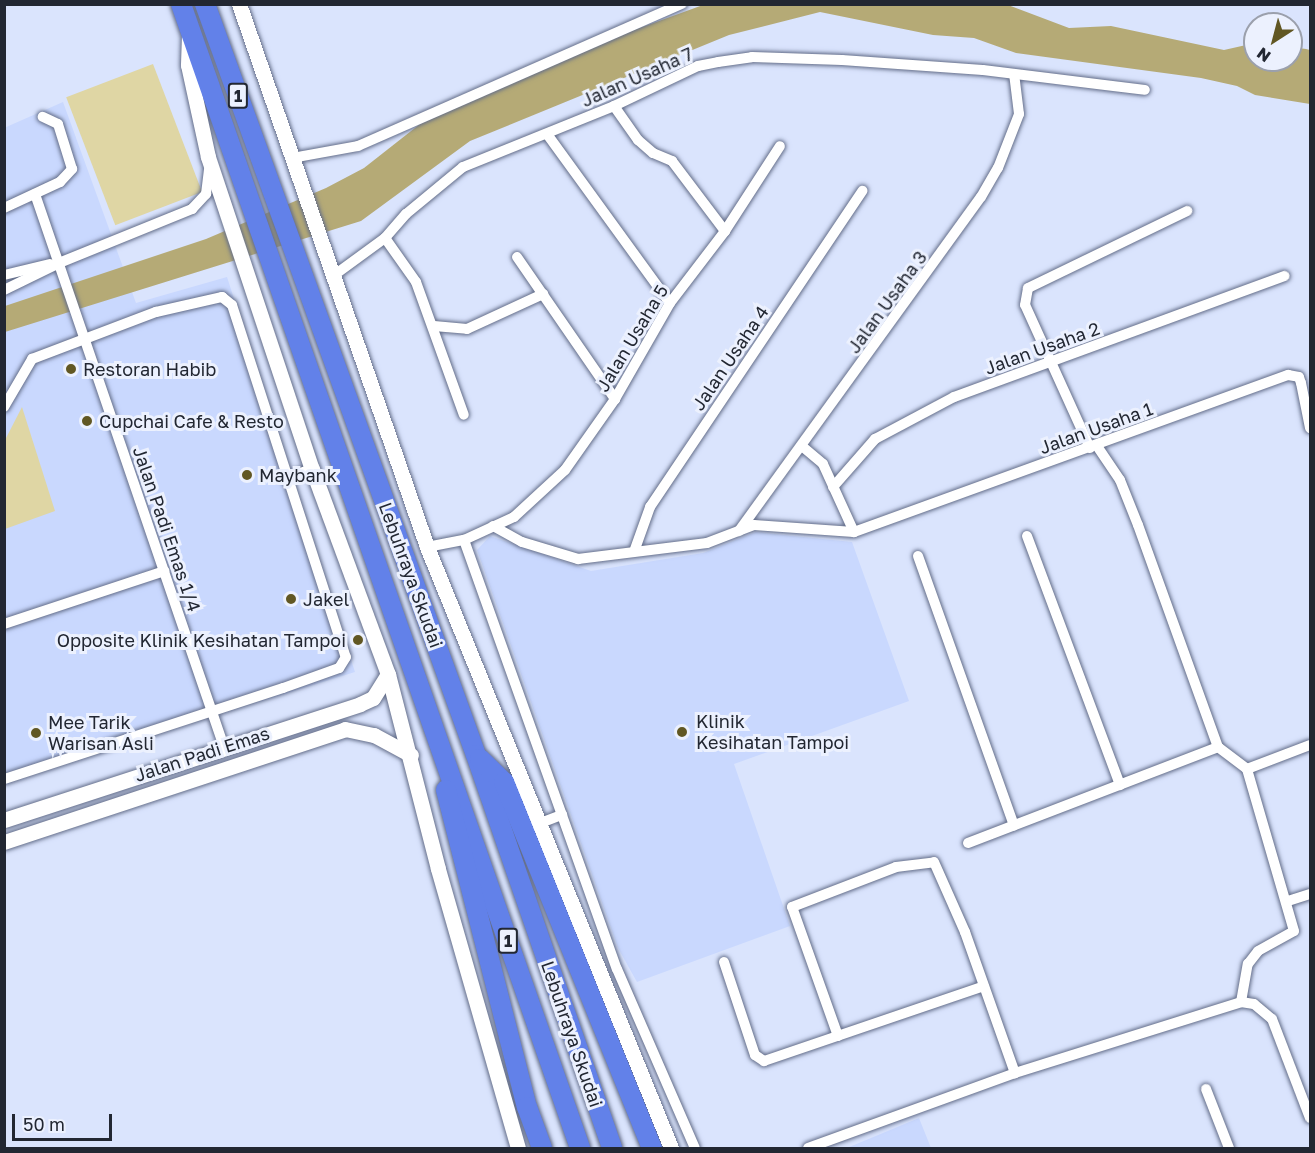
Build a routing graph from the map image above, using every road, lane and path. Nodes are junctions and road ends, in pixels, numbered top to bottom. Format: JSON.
{"nodes":[{"id":1,"x":181,"y":4,"type":"edge"},
{"id":2,"x":205,"y":4,"type":"edge"},
{"id":3,"x":239,"y":4,"type":"edge"},
{"id":4,"x":682,"y":4,"type":"edge"},
{"id":5,"x":189,"y":28,"type":"junction"},
{"id":6,"x":1014,"y":75,"type":"junction"},
{"id":7,"x":1145,"y":90,"type":"dead end"},
{"id":8,"x":614,"y":106,"type":"junction"},
{"id":9,"x":43,"y":117,"type":"dead end"},
{"id":10,"x":547,"y":134,"type":"junction"},
{"id":11,"x":780,"y":146,"type":"dead end"},
{"id":12,"x":208,"y":157,"type":"junction"},
{"id":13,"x":293,"y":160,"type":"junction"},
{"id":14,"x":862,"y":191,"type":"dead end"},
{"id":15,"x":35,"y":194,"type":"junction"},
{"id":16,"x":4,"y":208,"type":"edge"},
{"id":17,"x":1187,"y":211,"type":"dead end"},
{"id":18,"x":725,"y":231,"type":"junction"},
{"id":19,"x":385,"y":238,"type":"junction"},
{"id":20,"x":517,"y":257,"type":"dead end"},
{"id":21,"x":59,"y":263,"type":"junction"},
{"id":22,"x":4,"y":274,"type":"edge"},
{"id":23,"x":332,"y":274,"type":"junction"},
{"id":24,"x":1286,"y":276,"type":"dead end"},
{"id":25,"x":4,"y":290,"type":"edge"},
{"id":26,"x":543,"y":294,"type":"junction"},
{"id":27,"x":670,"y":303,"type":"junction"},
{"id":28,"x":434,"y":326,"type":"junction"},
{"id":29,"x":85,"y":337,"type":"junction"},
{"id":30,"x":1050,"y":363,"type":"junction"},
{"id":31,"x":615,"y":399,"type":"junction"},
{"id":32,"x":4,"y":407,"type":"edge"},
{"id":33,"x":464,"y":415,"type":"dead end"},
{"id":34,"x":1311,"y":428,"type":"edge"},
{"id":35,"x":802,"y":447,"type":"junction"},
{"id":36,"x":1093,"y":447,"type":"junction"},
{"id":37,"x":312,"y":469,"type":"junction"},
{"id":38,"x":285,"y":478,"type":"junction"},
{"id":39,"x":833,"y":487,"type":"junction"},
{"id":40,"x":493,"y":526,"type":"junction"},
{"id":41,"x":739,"y":531,"type":"junction"},
{"id":42,"x":854,"y":532,"type":"junction"},
{"id":43,"x":1027,"y":536,"type":"dead end"},
{"id":44,"x":464,"y":540,"type":"junction"},
{"id":45,"x":427,"y":547,"type":"junction"},
{"id":46,"x":636,"y":549,"type":"junction"},
{"id":47,"x":918,"y":556,"type":"dead end"},
{"id":48,"x":164,"y":571,"type":"junction"},
{"id":49,"x":4,"y":624,"type":"edge"},
{"id":50,"x":388,"y":674,"type":"junction"},
{"id":51,"x":211,"y":710,"type":"junction"},
{"id":52,"x":436,"y":734,"type":"junction"},
{"id":53,"x":1311,"y":745,"type":"edge"},
{"id":54,"x":224,"y":747,"type":"junction"},
{"id":55,"x":1218,"y":747,"type":"junction"},
{"id":56,"x":411,"y":755,"type":"junction"},
{"id":57,"x":476,"y":755,"type":"junction"},
{"id":58,"x":1247,"y":769,"type":"junction"},
{"id":59,"x":4,"y":779,"type":"edge"},
{"id":60,"x":1120,"y":784,"type":"junction"},
{"id":61,"x":562,"y":815,"type":"junction"},
{"id":62,"x":4,"y":820,"type":"edge"},
{"id":63,"x":538,"y":824,"type":"junction"},
{"id":64,"x":1014,"y":825,"type":"junction"},
{"id":65,"x":4,"y":842,"type":"edge"},
{"id":66,"x":968,"y":843,"type":"dead end"},
{"id":67,"x":1311,"y":894,"type":"edge"},
{"id":68,"x":1288,"y":901,"type":"junction"},
{"id":69,"x":724,"y":962,"type":"dead end"},
{"id":70,"x":984,"y":986,"type":"junction"},
{"id":71,"x":1241,"y":1002,"type":"junction"},
{"id":72,"x":838,"y":1036,"type":"junction"},
{"id":73,"x":1015,"y":1073,"type":"junction"},
{"id":74,"x":1206,"y":1089,"type":"dead end"},
{"id":75,"x":1311,"y":1118,"type":"edge"},
{"id":76,"x":518,"y":1149,"type":"edge"},
{"id":77,"x":542,"y":1149,"type":"edge"},
{"id":78,"x":580,"y":1149,"type":"edge"},
{"id":79,"x":612,"y":1149,"type":"edge"},
{"id":80,"x":652,"y":1149,"type":"edge"},
{"id":81,"x":671,"y":1149,"type":"edge"},
{"id":82,"x":695,"y":1149,"type":"edge"},
{"id":83,"x":807,"y":1149,"type":"edge"},
{"id":84,"x":1229,"y":1149,"type":"edge"}],
"edges":[{"from":1,"to":5,"type":"highway","name":"Lebuhraya Skudai","number":"1"},
{"from":2,"to":57,"type":"highway","name":"Lebuhraya Skudai","number":"1"},
{"from":3,"to":13,"type":"street"},
{"from":4,"to":13,"type":"street"},
{"from":5,"to":12,"type":"street"},
{"from":5,"to":52,"type":"highway","name":"Lebuhraya Skudai","number":"1"},
{"from":6,"to":7,"type":"street","name":"Jalan Usaha 7"},
{"from":6,"to":8,"type":"street","name":"Jalan Usaha 7"},
{"from":6,"to":35,"type":"street","name":"Jalan Usaha 3"},
{"from":8,"to":10,"type":"street","name":"Jalan Usaha 7"},
{"from":8,"to":18,"type":"street"},
{"from":9,"to":15,"type":"street"},
{"from":10,"to":19,"type":"street","name":"Jalan Usaha 7"},
{"from":10,"to":27,"type":"street"},
{"from":11,"to":18,"type":"street","name":"Jalan Usaha 5"},
{"from":12,"to":21,"type":"street"},
{"from":12,"to":37,"type":"street"},
{"from":13,"to":23,"type":"street"},
{"from":14,"to":46,"type":"street","name":"Jalan Usaha 4"},
{"from":15,"to":16,"type":"street"},
{"from":15,"to":21,"type":"street","name":"Jalan Padi Emas 1/4"},
{"from":17,"to":30,"type":"street"},
{"from":18,"to":27,"type":"street","name":"Jalan Usaha 5"},
{"from":19,"to":23,"type":"street","name":"Jalan Usaha 7"},
{"from":19,"to":28,"type":"street"},
{"from":20,"to":26,"type":"street"},
{"from":21,"to":22,"type":"street"},
{"from":21,"to":25,"type":"street"},
{"from":21,"to":29,"type":"street","name":"Jalan Padi Emas 1/4"},
{"from":23,"to":45,"type":"street"},
{"from":24,"to":30,"type":"street","name":"Jalan Usaha 2"},
{"from":26,"to":28,"type":"street"},
{"from":26,"to":31,"type":"street"},
{"from":27,"to":31,"type":"street","name":"Jalan Usaha 5"},
{"from":28,"to":33,"type":"street"},
{"from":29,"to":32,"type":"street"},
{"from":29,"to":38,"type":"street"},
{"from":29,"to":48,"type":"street","name":"Jalan Padi Emas 1/4"},
{"from":30,"to":36,"type":"street"},
{"from":30,"to":39,"type":"street","name":"Jalan Usaha 2"},
{"from":31,"to":40,"type":"street","name":"Jalan Usaha 5"},
{"from":34,"to":36,"type":"street","name":"Jalan Usaha 1"},
{"from":35,"to":39,"type":"street"},
{"from":35,"to":41,"type":"street","name":"Jalan Usaha 3"},
{"from":36,"to":42,"type":"street","name":"Jalan Usaha 1"},
{"from":36,"to":55,"type":"street"},
{"from":37,"to":38,"type":"street"},
{"from":37,"to":50,"type":"street"},
{"from":38,"to":51,"type":"street"},
{"from":39,"to":42,"type":"street"},
{"from":40,"to":44,"type":"street","name":"Jalan Usaha 5"},
{"from":40,"to":46,"type":"street"},
{"from":41,"to":42,"type":"street"},
{"from":41,"to":46,"type":"street"},
{"from":43,"to":60,"type":"street"},
{"from":44,"to":45,"type":"street","name":"Jalan Usaha 5"},
{"from":44,"to":61,"type":"street"},
{"from":45,"to":63,"type":"street"},
{"from":47,"to":64,"type":"street"},
{"from":48,"to":49,"type":"street"},
{"from":48,"to":51,"type":"street","name":"Jalan Padi Emas 1/4"},
{"from":50,"to":54,"type":"street","name":"Jalan Padi Emas"},
{"from":50,"to":56,"type":"street"},
{"from":51,"to":54,"type":"street","name":"Jalan Padi Emas 1/4"},
{"from":51,"to":59,"type":"street"},
{"from":52,"to":77,"type":"highway"},
{"from":52,"to":78,"type":"highway","name":"Lebuhraya Skudai","number":"1"},
{"from":53,"to":58,"type":"street"},
{"from":54,"to":62,"type":"street","name":"Jalan Padi Emas"},
{"from":55,"to":58,"type":"street"},
{"from":55,"to":60,"type":"street"},
{"from":56,"to":65,"type":"street","name":"Jalan Padi Emas"},
{"from":56,"to":76,"type":"street"},
{"from":57,"to":79,"type":"highway","name":"Lebuhraya Skudai","number":"1"},
{"from":57,"to":80,"type":"highway"},
{"from":58,"to":68,"type":"street"},
{"from":60,"to":64,"type":"street"},
{"from":61,"to":63,"type":"street"},
{"from":61,"to":82,"type":"street"},
{"from":63,"to":81,"type":"street"},
{"from":64,"to":66,"type":"street"},
{"from":67,"to":68,"type":"street"},
{"from":68,"to":71,"type":"street"},
{"from":69,"to":72,"type":"street"},
{"from":70,"to":72,"type":"street"},
{"from":70,"to":72,"type":"street"},
{"from":70,"to":73,"type":"street"},
{"from":71,"to":73,"type":"street"},
{"from":71,"to":75,"type":"street"},
{"from":73,"to":83,"type":"street"},
{"from":74,"to":84,"type":"street"}]}
